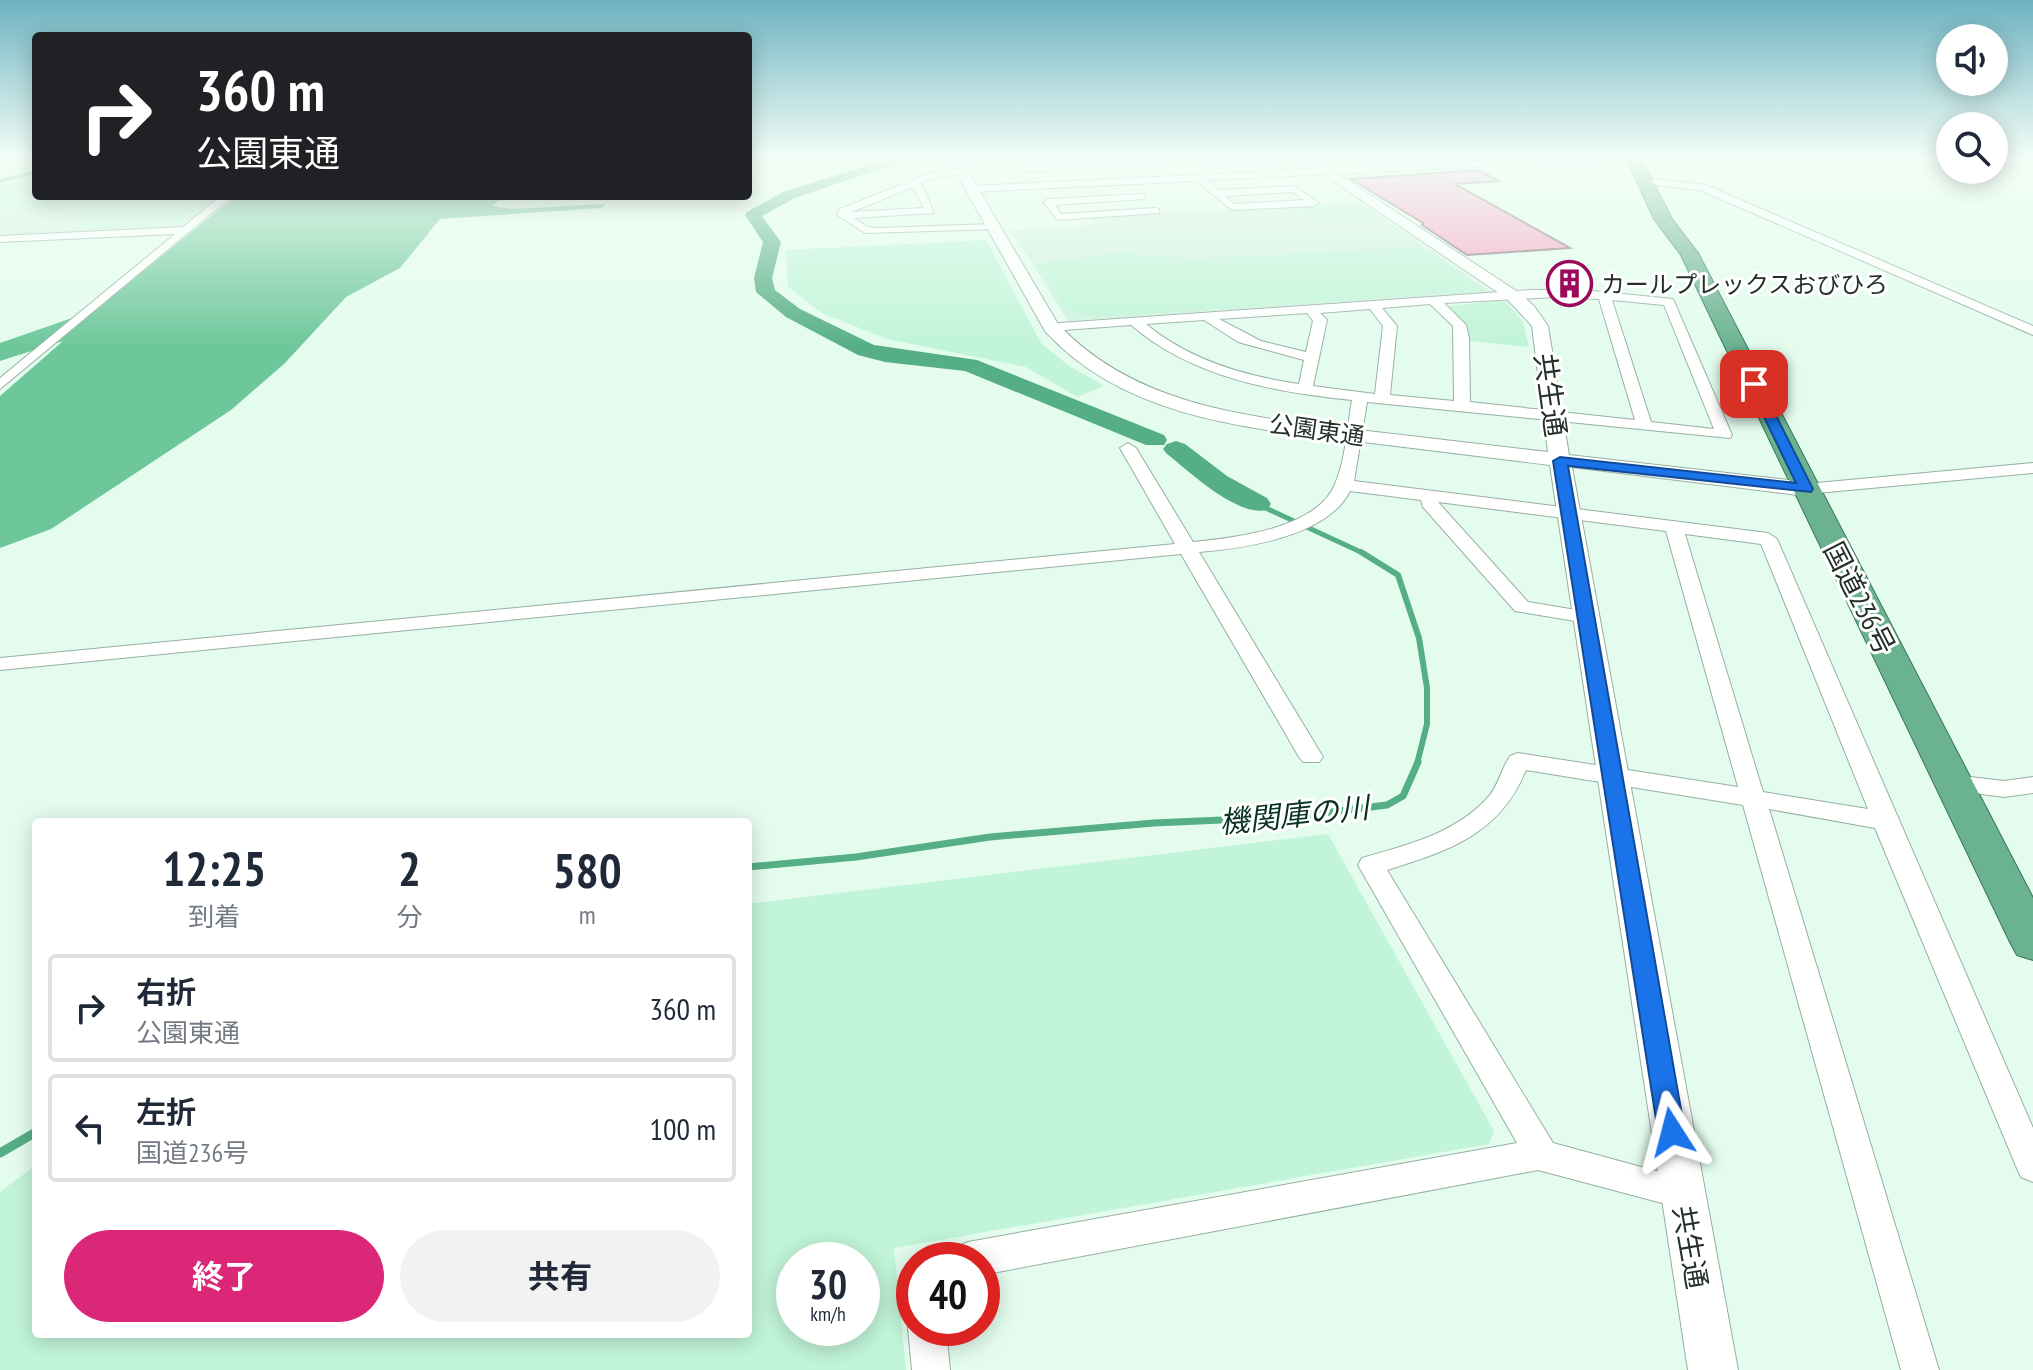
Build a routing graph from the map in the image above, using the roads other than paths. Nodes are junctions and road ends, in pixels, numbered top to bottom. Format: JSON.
{"nodes":[{"id":1,"x":199,"y":219,"type":"edge"},
{"id":2,"x":848,"y":219,"type":"edge"},
{"id":3,"x":989,"y":219,"type":"edge"},
{"id":4,"x":1398,"y":219,"type":"edge"},
{"id":5,"x":1668,"y":219,"type":"edge"},
{"id":6,"x":1775,"y":219,"type":"edge"},
{"id":7,"x":993,"y":227,"type":"junction"},
{"id":8,"x":185,"y":230,"type":"junction"},
{"id":9,"x":0,"y":239,"type":"edge"},
{"id":10,"x":1512,"y":295,"type":"junction"},
{"id":11,"x":1604,"y":296,"type":"junction"},
{"id":12,"x":1434,"y":301,"type":"junction"},
{"id":13,"x":1373,"y":305,"type":"junction"},
{"id":14,"x":1310,"y":309,"type":"junction"},
{"id":15,"x":1207,"y":316,"type":"junction"},
{"id":16,"x":1134,"y":321,"type":"junction"},
{"id":17,"x":1051,"y":327,"type":"junction"},
{"id":18,"x":2033,"y":331,"type":"edge"},
{"id":19,"x":1312,"y":357,"type":"junction"},
{"id":20,"x":0,"y":385,"type":"edge"},
{"id":21,"x":1305,"y":388,"type":"junction"},
{"id":22,"x":1361,"y":395,"type":"junction"},
{"id":23,"x":1382,"y":397,"type":"junction"},
{"id":24,"x":1462,"y":406,"type":"junction"},
{"id":25,"x":1556,"y":416,"type":"junction"},
{"id":26,"x":1644,"y":426,"type":"junction"},
{"id":27,"x":1352,"y":436,"type":"junction"},
{"id":28,"x":1128,"y":448,"type":"dead end"},
{"id":29,"x":1560,"y":461,"type":"junction"},
{"id":30,"x":2033,"y":468,"type":"edge"},
{"id":31,"x":1345,"y":485,"type":"junction"},
{"id":32,"x":1806,"y":489,"type":"junction"},
{"id":33,"x":1431,"y":496,"type":"junction"},
{"id":34,"x":1570,"y":514,"type":"junction"},
{"id":35,"x":1674,"y":527,"type":"junction"},
{"id":36,"x":1186,"y":548,"type":"junction"},
{"id":37,"x":1587,"y":617,"type":"junction"},
{"id":38,"x":0,"y":664,"type":"edge"},
{"id":39,"x":1311,"y":757,"type":"dead end"},
{"id":40,"x":1614,"y":774,"type":"junction"},
{"id":41,"x":1953,"y":783,"type":"junction"},
{"id":42,"x":2033,"y":785,"type":"edge"},
{"id":43,"x":1753,"y":799,"type":"junction"},
{"id":44,"x":1885,"y":821,"type":"junction"},
{"id":45,"x":2033,"y":942,"type":"edge"},
{"id":46,"x":1541,"y":1154,"type":"junction"},
{"id":47,"x":2033,"y":1166,"type":"edge"},
{"id":48,"x":1681,"y":1192,"type":"junction"},
{"id":49,"x":1000,"y":1254,"type":"edge"},
{"id":50,"x":929,"y":1346,"type":"edge"},
{"id":51,"x":1716,"y":1369,"type":"edge"},
{"id":52,"x":931,"y":1370,"type":"edge"},
{"id":53,"x":1920,"y":1370,"type":"edge"}],
"edges":[{"from":1,"to":8,"type":"street"},
{"from":2,"to":7,"type":"street"},
{"from":3,"to":7,"type":"street","name":"公園東通"},
{"from":4,"to":10,"type":"street","name":"共生通"},
{"from":5,"to":32,"type":"highway","name":"国道236号"},
{"from":6,"to":18,"type":"street"},
{"from":7,"to":17,"type":"street","name":"公園東通"},
{"from":8,"to":9,"type":"street"},
{"from":8,"to":20,"type":"street"},
{"from":10,"to":11,"type":"street"},
{"from":10,"to":12,"type":"street"},
{"from":10,"to":25,"type":"street","name":"共生通"},
{"from":11,"to":26,"type":"street"},
{"from":11,"to":26,"type":"street"},
{"from":12,"to":13,"type":"street"},
{"from":12,"to":24,"type":"street"},
{"from":13,"to":14,"type":"street"},
{"from":13,"to":23,"type":"street"},
{"from":14,"to":15,"type":"street"},
{"from":14,"to":19,"type":"street"},
{"from":15,"to":16,"type":"street"},
{"from":15,"to":19,"type":"street"},
{"from":16,"to":17,"type":"street"},
{"from":16,"to":21,"type":"street"},
{"from":17,"to":27,"type":"street","name":"公園東通"},
{"from":19,"to":21,"type":"street"},
{"from":21,"to":22,"type":"street"},
{"from":22,"to":23,"type":"street"},
{"from":22,"to":27,"type":"street"},
{"from":23,"to":24,"type":"street"},
{"from":24,"to":25,"type":"street"},
{"from":25,"to":26,"type":"street"},
{"from":25,"to":29,"type":"street","name":"共生通"},
{"from":27,"to":29,"type":"street","name":"公園東通"},
{"from":27,"to":31,"type":"street"},
{"from":28,"to":36,"type":"street"},
{"from":29,"to":32,"type":"street","name":"公園東通"},
{"from":29,"to":34,"type":"street","name":"共生通"},
{"from":30,"to":32,"type":"street"},
{"from":31,"to":33,"type":"street"},
{"from":31,"to":36,"type":"street"},
{"from":32,"to":41,"type":"highway","name":"国道236号"},
{"from":33,"to":34,"type":"street"},
{"from":33,"to":37,"type":"street"},
{"from":34,"to":35,"type":"street"},
{"from":34,"to":37,"type":"street","name":"共生通"},
{"from":35,"to":43,"type":"street"},
{"from":35,"to":44,"type":"street"},
{"from":36,"to":38,"type":"street"},
{"from":36,"to":39,"type":"street"},
{"from":37,"to":40,"type":"street","name":"共生通"},
{"from":40,"to":43,"type":"street"},
{"from":40,"to":46,"type":"street"},
{"from":40,"to":48,"type":"street","name":"共生通"},
{"from":41,"to":42,"type":"street"},
{"from":41,"to":45,"type":"highway","name":"国道236号"},
{"from":43,"to":44,"type":"street"},
{"from":43,"to":53,"type":"street"},
{"from":44,"to":47,"type":"street"},
{"from":46,"to":48,"type":"street"},
{"from":46,"to":49,"type":"street"},
{"from":48,"to":51,"type":"street","name":"共生通"},
{"from":50,"to":52,"type":"street"}]}
